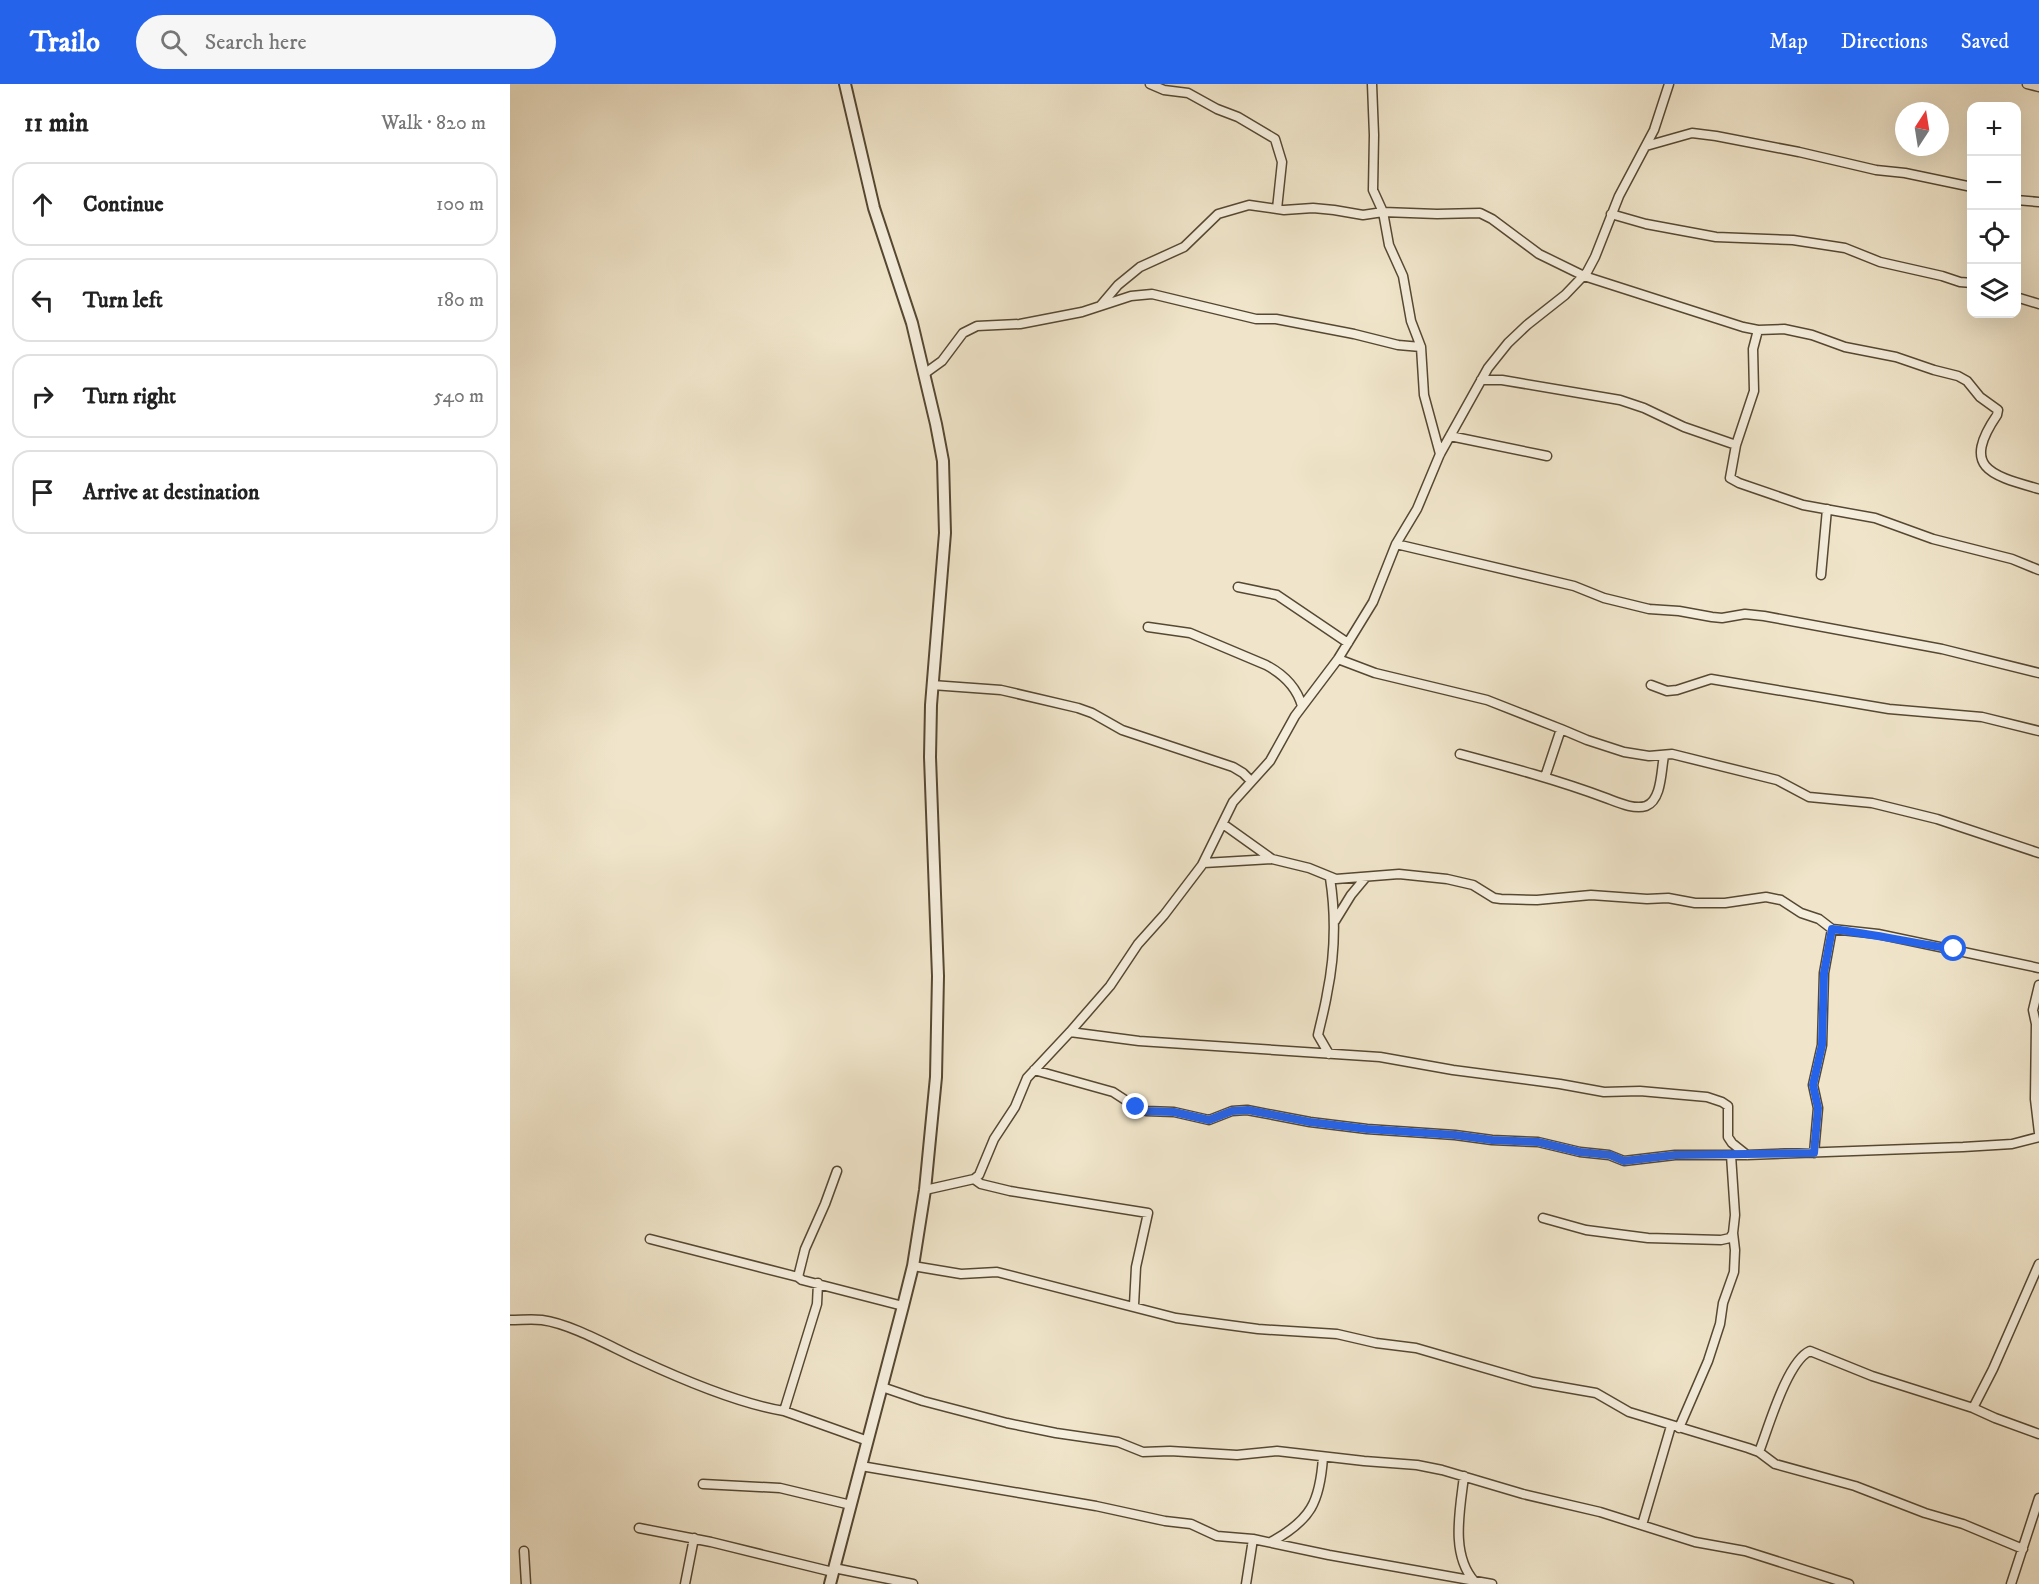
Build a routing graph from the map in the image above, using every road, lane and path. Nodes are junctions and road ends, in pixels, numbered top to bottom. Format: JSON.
{"nodes":[{"id":1,"x":844,"y":84,"type":"edge"},
{"id":2,"x":1150,"y":84,"type":"edge"},
{"id":3,"x":1372,"y":84,"type":"edge"},
{"id":4,"x":1669,"y":84,"type":"edge"},
{"id":5,"x":2027,"y":84,"type":"edge"},
{"id":6,"x":2039,"y":87,"type":"edge"},
{"id":7,"x":1646,"y":146,"type":"junction"},
{"id":8,"x":1967,"y":187,"type":"edge"},
{"id":9,"x":2021,"y":200,"type":"edge"},
{"id":10,"x":2039,"y":202,"type":"edge"},
{"id":11,"x":1277,"y":209,"type":"junction"},
{"id":12,"x":1383,"y":212,"type":"junction"},
{"id":13,"x":1611,"y":214,"type":"junction"},
{"id":14,"x":1584,"y":276,"type":"junction"},
{"id":15,"x":1967,"y":283,"type":"edge"},
{"id":16,"x":2021,"y":299,"type":"edge"},
{"id":17,"x":2039,"y":304,"type":"edge"},
{"id":18,"x":1101,"y":305,"type":"junction"},
{"id":19,"x":1758,"y":330,"type":"junction"},
{"id":20,"x":1421,"y":347,"type":"junction"},
{"id":21,"x":924,"y":374,"type":"junction"},
{"id":22,"x":1481,"y":380,"type":"junction"},
{"id":23,"x":1450,"y":436,"type":"junction"},
{"id":24,"x":1736,"y":445,"type":"junction"},
{"id":25,"x":1440,"y":454,"type":"junction"},
{"id":26,"x":1547,"y":456,"type":"dead end"},
{"id":27,"x":2039,"y":489,"type":"edge"},
{"id":28,"x":1827,"y":509,"type":"junction"},
{"id":29,"x":1396,"y":544,"type":"junction"},
{"id":30,"x":2039,"y":570,"type":"edge"},
{"id":31,"x":1821,"y":574,"type":"dead end"},
{"id":32,"x":1238,"y":587,"type":"dead end"},
{"id":33,"x":1148,"y":627,"type":"dead end"},
{"id":34,"x":1348,"y":643,"type":"junction"},
{"id":35,"x":1338,"y":659,"type":"junction"},
{"id":36,"x":2039,"y":672,"type":"edge"},
{"id":37,"x":932,"y":685,"type":"junction"},
{"id":38,"x":1651,"y":685,"type":"dead end"},
{"id":39,"x":1299,"y":693,"type":"junction"},
{"id":40,"x":1311,"y":694,"type":"junction"},
{"id":41,"x":1302,"y":706,"type":"junction"},
{"id":42,"x":1561,"y":729,"type":"junction"},
{"id":43,"x":2039,"y":731,"type":"edge"},
{"id":44,"x":1460,"y":754,"type":"dead end"},
{"id":45,"x":1664,"y":756,"type":"junction"},
{"id":46,"x":1545,"y":777,"type":"junction"},
{"id":47,"x":1251,"y":781,"type":"junction"},
{"id":48,"x":1223,"y":824,"type":"junction"},
{"id":49,"x":2039,"y":853,"type":"edge"},
{"id":50,"x":1272,"y":859,"type":"junction"},
{"id":51,"x":1204,"y":863,"type":"junction"},
{"id":52,"x":1366,"y":877,"type":"junction"},
{"id":53,"x":1330,"y":878,"type":"junction"},
{"id":54,"x":1334,"y":923,"type":"junction"},
{"id":55,"x":1832,"y":929,"type":"junction"},
{"id":56,"x":2039,"y":968,"type":"edge"},
{"id":57,"x":2039,"y":985,"type":"edge"},
{"id":58,"x":1070,"y":1032,"type":"junction"},
{"id":59,"x":1329,"y":1054,"type":"junction"},
{"id":60,"x":1034,"y":1070,"type":"junction"},
{"id":61,"x":2039,"y":1135,"type":"edge"},
{"id":62,"x":1814,"y":1153,"type":"junction"},
{"id":63,"x":1731,"y":1155,"type":"junction"},
{"id":64,"x":1747,"y":1155,"type":"junction"},
{"id":65,"x":837,"y":1171,"type":"dead end"},
{"id":66,"x":974,"y":1179,"type":"junction"},
{"id":67,"x":926,"y":1190,"type":"junction"},
{"id":68,"x":1543,"y":1218,"type":"dead end"},
{"id":69,"x":1733,"y":1233,"type":"junction"},
{"id":70,"x":650,"y":1239,"type":"dead end"},
{"id":71,"x":1725,"y":1239,"type":"junction"},
{"id":72,"x":1734,"y":1247,"type":"junction"},
{"id":73,"x":2039,"y":1264,"type":"edge"},
{"id":74,"x":913,"y":1266,"type":"junction"},
{"id":75,"x":798,"y":1277,"type":"junction"},
{"id":76,"x":818,"y":1283,"type":"junction"},
{"id":77,"x":1134,"y":1305,"type":"junction"},
{"id":78,"x":903,"y":1306,"type":"junction"},
{"id":79,"x":510,"y":1320,"type":"edge"},
{"id":80,"x":882,"y":1388,"type":"junction"},
{"id":81,"x":1973,"y":1408,"type":"junction"},
{"id":82,"x":784,"y":1411,"type":"junction"},
{"id":83,"x":1675,"y":1427,"type":"junction"},
{"id":84,"x":2039,"y":1434,"type":"edge"},
{"id":85,"x":868,"y":1441,"type":"junction"},
{"id":86,"x":1759,"y":1452,"type":"junction"},
{"id":87,"x":1323,"y":1457,"type":"junction"},
{"id":88,"x":861,"y":1466,"type":"junction"},
{"id":89,"x":1464,"y":1476,"type":"junction"},
{"id":90,"x":703,"y":1484,"type":"dead end"},
{"id":91,"x":2039,"y":1498,"type":"edge"},
{"id":92,"x":851,"y":1505,"type":"junction"},
{"id":93,"x":1642,"y":1525,"type":"junction"},
{"id":94,"x":639,"y":1528,"type":"dead end"},
{"id":95,"x":694,"y":1538,"type":"junction"},
{"id":96,"x":1253,"y":1539,"type":"junction"},
{"id":97,"x":1271,"y":1542,"type":"junction"},
{"id":98,"x":2023,"y":1549,"type":"junction"},
{"id":99,"x":525,"y":1551,"type":"dead end"},
{"id":100,"x":834,"y":1570,"type":"junction"},
{"id":101,"x":1475,"y":1583,"type":"edge"},
{"id":102,"x":526,"y":1584,"type":"edge"},
{"id":103,"x":685,"y":1584,"type":"edge"},
{"id":104,"x":830,"y":1584,"type":"edge"},
{"id":105,"x":913,"y":1584,"type":"edge"},
{"id":106,"x":1246,"y":1584,"type":"edge"},
{"id":107,"x":1492,"y":1584,"type":"edge"},
{"id":108,"x":1849,"y":1584,"type":"edge"},
{"id":109,"x":2011,"y":1584,"type":"edge"}],
"edges":[{"from":1,"to":21,"type":"street"},
{"from":2,"to":11,"type":"street"},
{"from":3,"to":12,"type":"street"},
{"from":4,"to":7,"type":"street"},
{"from":5,"to":6,"type":"street"},
{"from":7,"to":8,"type":"street"},
{"from":7,"to":13,"type":"street"},
{"from":9,"to":10,"type":"street"},
{"from":11,"to":12,"type":"street"},
{"from":11,"to":18,"type":"street"},
{"from":12,"to":14,"type":"street"},
{"from":12,"to":20,"type":"street"},
{"from":13,"to":14,"type":"street"},
{"from":13,"to":15,"type":"street"},
{"from":14,"to":19,"type":"street"},
{"from":14,"to":22,"type":"street"},
{"from":16,"to":17,"type":"street"},
{"from":18,"to":20,"type":"street"},
{"from":18,"to":21,"type":"street"},
{"from":19,"to":24,"type":"street"},
{"from":19,"to":27,"type":"street"},
{"from":20,"to":25,"type":"street"},
{"from":21,"to":37,"type":"street"},
{"from":22,"to":23,"type":"street"},
{"from":22,"to":24,"type":"street"},
{"from":23,"to":25,"type":"street"},
{"from":23,"to":26,"type":"street"},
{"from":24,"to":28,"type":"street"},
{"from":25,"to":29,"type":"street"},
{"from":28,"to":30,"type":"street"},
{"from":28,"to":31,"type":"street"},
{"from":29,"to":34,"type":"street"},
{"from":29,"to":36,"type":"street"},
{"from":32,"to":34,"type":"street"},
{"from":33,"to":39,"type":"street"},
{"from":34,"to":35,"type":"street"},
{"from":35,"to":40,"type":"street"},
{"from":35,"to":42,"type":"street"},
{"from":37,"to":47,"type":"street"},
{"from":37,"to":67,"type":"street"},
{"from":38,"to":43,"type":"street"},
{"from":39,"to":40,"type":"street"},
{"from":39,"to":41,"type":"street"},
{"from":40,"to":41,"type":"street"},
{"from":41,"to":47,"type":"street"},
{"from":42,"to":45,"type":"street"},
{"from":42,"to":46,"type":"street"},
{"from":44,"to":46,"type":"street"},
{"from":45,"to":46,"type":"street"},
{"from":45,"to":49,"type":"street"},
{"from":47,"to":48,"type":"street"},
{"from":48,"to":50,"type":"street"},
{"from":48,"to":51,"type":"street"},
{"from":50,"to":51,"type":"street"},
{"from":50,"to":53,"type":"street"},
{"from":51,"to":58,"type":"street"},
{"from":52,"to":53,"type":"street"},
{"from":52,"to":54,"type":"street"},
{"from":52,"to":55,"type":"street"},
{"from":53,"to":54,"type":"street"},
{"from":54,"to":59,"type":"street"},
{"from":55,"to":56,"type":"street"},
{"from":55,"to":62,"type":"street"},
{"from":57,"to":61,"type":"street"},
{"from":58,"to":59,"type":"street"},
{"from":58,"to":60,"type":"street"},
{"from":59,"to":64,"type":"street"},
{"from":60,"to":63,"type":"street"},
{"from":60,"to":66,"type":"street"},
{"from":61,"to":62,"type":"street"},
{"from":62,"to":64,"type":"street"},
{"from":63,"to":64,"type":"street"},
{"from":63,"to":69,"type":"street"},
{"from":65,"to":75,"type":"street"},
{"from":66,"to":67,"type":"street"},
{"from":66,"to":77,"type":"street"},
{"from":67,"to":74,"type":"street"},
{"from":68,"to":71,"type":"street"},
{"from":69,"to":71,"type":"street"},
{"from":69,"to":72,"type":"street"},
{"from":70,"to":75,"type":"street"},
{"from":71,"to":72,"type":"street"},
{"from":72,"to":83,"type":"street"},
{"from":73,"to":81,"type":"street"},
{"from":74,"to":77,"type":"street"},
{"from":74,"to":78,"type":"street"},
{"from":75,"to":76,"type":"street"},
{"from":76,"to":78,"type":"street"},
{"from":76,"to":82,"type":"street"},
{"from":77,"to":83,"type":"street"},
{"from":78,"to":80,"type":"street"},
{"from":79,"to":82,"type":"street"},
{"from":80,"to":85,"type":"street"},
{"from":80,"to":87,"type":"street"},
{"from":81,"to":84,"type":"street"},
{"from":81,"to":86,"type":"street"},
{"from":82,"to":85,"type":"street"},
{"from":83,"to":86,"type":"street"},
{"from":83,"to":93,"type":"street"},
{"from":85,"to":88,"type":"street"},
{"from":86,"to":98,"type":"street"},
{"from":87,"to":89,"type":"street"},
{"from":87,"to":97,"type":"street"},
{"from":88,"to":92,"type":"street"},
{"from":88,"to":96,"type":"street"},
{"from":89,"to":93,"type":"street"},
{"from":89,"to":101,"type":"street"},
{"from":90,"to":92,"type":"street"},
{"from":91,"to":98,"type":"street"},
{"from":92,"to":100,"type":"street"},
{"from":93,"to":108,"type":"street"},
{"from":94,"to":95,"type":"street"},
{"from":95,"to":100,"type":"street"},
{"from":95,"to":103,"type":"street"},
{"from":96,"to":97,"type":"street"},
{"from":96,"to":106,"type":"street"},
{"from":97,"to":101,"type":"street"},
{"from":98,"to":109,"type":"street"},
{"from":99,"to":102,"type":"street"},
{"from":100,"to":104,"type":"street"},
{"from":100,"to":105,"type":"street"},
{"from":101,"to":107,"type":"street"}]}
